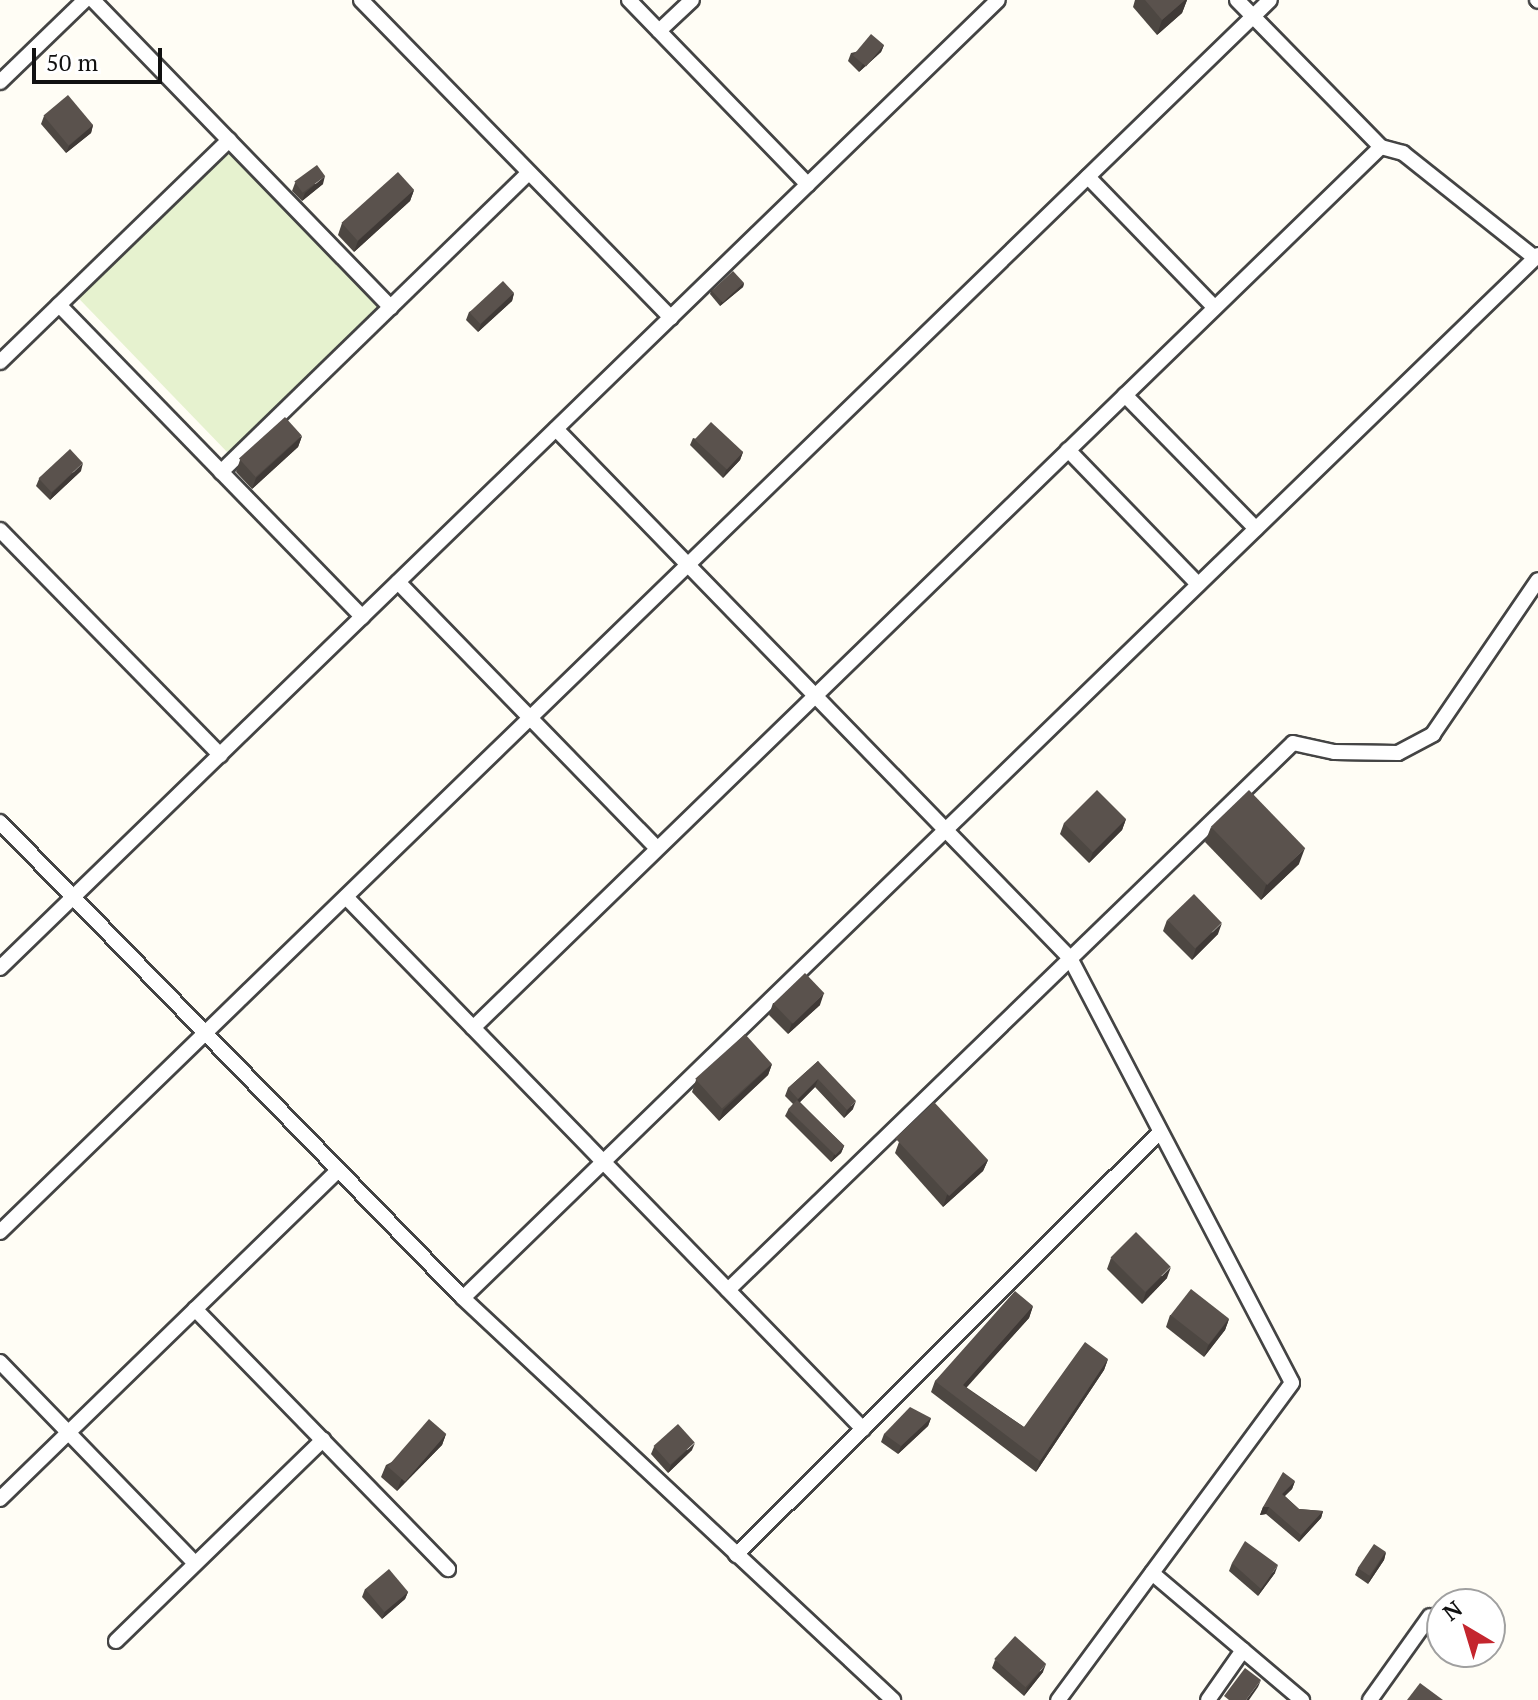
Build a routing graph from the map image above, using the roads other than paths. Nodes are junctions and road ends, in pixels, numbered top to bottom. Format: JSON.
{"nodes":[{"id":1,"x":85,"y":0,"type":"edge"},
{"id":2,"x":93,"y":0,"type":"edge"},
{"id":3,"x":629,"y":0,"type":"edge"},
{"id":4,"x":692,"y":0,"type":"edge"},
{"id":5,"x":998,"y":0,"type":"edge"},
{"id":6,"x":1237,"y":0,"type":"edge"},
{"id":7,"x":1270,"y":0,"type":"edge"},
{"id":8,"x":363,"y":1,"type":"edge"},
{"id":9,"x":1253,"y":16,"type":"junction"},
{"id":10,"x":659,"y":31,"type":"junction"},
{"id":11,"x":0,"y":82,"type":"edge"},
{"id":12,"x":229,"y":140,"type":"junction"},
{"id":13,"x":1381,"y":147,"type":"junction"},
{"id":14,"x":529,"y":173,"type":"junction"},
{"id":15,"x":1088,"y":177,"type":"junction"},
{"id":16,"x":808,"y":185,"type":"junction"},
{"id":17,"x":1536,"y":257,"type":"edge"},
{"id":18,"x":59,"y":305,"type":"junction"},
{"id":19,"x":391,"y":307,"type":"junction"},
{"id":20,"x":1215,"y":308,"type":"junction"},
{"id":21,"x":671,"y":318,"type":"junction"},
{"id":22,"x":0,"y":362,"type":"edge"},
{"id":23,"x":1125,"y":395,"type":"junction"},
{"id":24,"x":556,"y":429,"type":"junction"},
{"id":25,"x":1068,"y":450,"type":"junction"},
{"id":26,"x":221,"y":472,"type":"junction"},
{"id":27,"x":1256,"y":529,"type":"junction"},
{"id":28,"x":0,"y":530,"type":"edge"},
{"id":29,"x":688,"y":565,"type":"junction"},
{"id":30,"x":1538,"y":580,"type":"edge"},
{"id":31,"x":398,"y":582,"type":"junction"},
{"id":32,"x":1198,"y":584,"type":"junction"},
{"id":33,"x":362,"y":617,"type":"junction"},
{"id":34,"x":815,"y":695,"type":"junction"},
{"id":35,"x":530,"y":718,"type":"junction"},
{"id":36,"x":220,"y":755,"type":"junction"},
{"id":37,"x":0,"y":822,"type":"edge"},
{"id":38,"x":946,"y":830,"type":"junction"},
{"id":39,"x":657,"y":848,"type":"junction"},
{"id":40,"x":73,"y":897,"type":"junction"},
{"id":41,"x":346,"y":897,"type":"junction"},
{"id":42,"x":1070,"y":958,"type":"junction"},
{"id":43,"x":0,"y":968,"type":"edge"},
{"id":44,"x":473,"y":1028,"type":"junction"},
{"id":45,"x":205,"y":1033,"type":"junction"},
{"id":46,"x":1159,"y":1133,"type":"junction"},
{"id":47,"x":603,"y":1162,"type":"junction"},
{"id":48,"x":338,"y":1170,"type":"junction"},
{"id":49,"x":0,"y":1232,"type":"edge"},
{"id":50,"x":728,"y":1290,"type":"junction"},
{"id":51,"x":463,"y":1298,"type":"junction"},
{"id":52,"x":195,"y":1309,"type":"junction"},
{"id":53,"x":0,"y":1362,"type":"edge"},
{"id":54,"x":863,"y":1429,"type":"junction"},
{"id":55,"x":68,"y":1432,"type":"junction"},
{"id":56,"x":323,"y":1440,"type":"junction"},
{"id":57,"x":0,"y":1499,"type":"edge"},
{"id":58,"x":736,"y":1555,"type":"junction"},
{"id":59,"x":195,"y":1563,"type":"junction"},
{"id":60,"x":448,"y":1569,"type":"dead end"},
{"id":61,"x":1152,"y":1573,"type":"junction"},
{"id":62,"x":1426,"y":1622,"type":"edge"},
{"id":63,"x":116,"y":1641,"type":"dead end"},
{"id":64,"x":1243,"y":1650,"type":"junction"},
{"id":65,"x":893,"y":1700,"type":"edge"},
{"id":66,"x":1058,"y":1700,"type":"edge"},
{"id":67,"x":1208,"y":1700,"type":"edge"},
{"id":68,"x":1302,"y":1700,"type":"edge"},
{"id":69,"x":1370,"y":1700,"type":"edge"}],
"edges":[{"from":1,"to":11,"type":"street"},
{"from":2,"to":12,"type":"street"},
{"from":3,"to":10,"type":"street"},
{"from":4,"to":10,"type":"street"},
{"from":5,"to":16,"type":"street"},
{"from":6,"to":9,"type":"street"},
{"from":7,"to":9,"type":"street"},
{"from":8,"to":14,"type":"street"},
{"from":9,"to":13,"type":"street"},
{"from":9,"to":15,"type":"street"},
{"from":10,"to":16,"type":"street"},
{"from":12,"to":18,"type":"street"},
{"from":12,"to":19,"type":"street"},
{"from":13,"to":17,"type":"street"},
{"from":13,"to":20,"type":"street"},
{"from":14,"to":19,"type":"street"},
{"from":14,"to":21,"type":"street"},
{"from":15,"to":20,"type":"street"},
{"from":15,"to":29,"type":"street"},
{"from":16,"to":21,"type":"street"},
{"from":17,"to":27,"type":"street"},
{"from":18,"to":22,"type":"street"},
{"from":18,"to":26,"type":"street"},
{"from":19,"to":26,"type":"street"},
{"from":20,"to":23,"type":"street"},
{"from":21,"to":24,"type":"street"},
{"from":23,"to":25,"type":"street"},
{"from":23,"to":27,"type":"street"},
{"from":24,"to":29,"type":"street"},
{"from":24,"to":31,"type":"street"},
{"from":25,"to":32,"type":"street"},
{"from":25,"to":34,"type":"street"},
{"from":26,"to":33,"type":"street"},
{"from":27,"to":32,"type":"street"},
{"from":28,"to":36,"type":"street"},
{"from":29,"to":34,"type":"street"},
{"from":29,"to":35,"type":"street"},
{"from":30,"to":42,"type":"street"},
{"from":31,"to":33,"type":"street"},
{"from":31,"to":35,"type":"street"},
{"from":32,"to":38,"type":"street"},
{"from":33,"to":36,"type":"street"},
{"from":34,"to":38,"type":"street"},
{"from":34,"to":39,"type":"street"},
{"from":35,"to":39,"type":"street"},
{"from":35,"to":41,"type":"street"},
{"from":36,"to":40,"type":"street"},
{"from":37,"to":40,"type":"street"},
{"from":38,"to":42,"type":"street"},
{"from":38,"to":47,"type":"street"},
{"from":39,"to":44,"type":"street"},
{"from":40,"to":43,"type":"street"},
{"from":40,"to":45,"type":"street"},
{"from":41,"to":44,"type":"street"},
{"from":41,"to":45,"type":"street"},
{"from":42,"to":46,"type":"street"},
{"from":42,"to":50,"type":"street"},
{"from":44,"to":47,"type":"street"},
{"from":45,"to":48,"type":"street"},
{"from":45,"to":49,"type":"street"},
{"from":46,"to":54,"type":"street"},
{"from":46,"to":61,"type":"street"},
{"from":47,"to":50,"type":"street"},
{"from":47,"to":51,"type":"street"},
{"from":48,"to":51,"type":"street"},
{"from":48,"to":52,"type":"street"},
{"from":50,"to":54,"type":"street"},
{"from":51,"to":58,"type":"street"},
{"from":52,"to":55,"type":"street"},
{"from":52,"to":56,"type":"street"},
{"from":53,"to":55,"type":"street"},
{"from":54,"to":58,"type":"street"},
{"from":55,"to":57,"type":"street"},
{"from":55,"to":59,"type":"street"},
{"from":56,"to":59,"type":"street"},
{"from":56,"to":60,"type":"street"},
{"from":58,"to":65,"type":"street"},
{"from":59,"to":63,"type":"street"},
{"from":61,"to":64,"type":"street"},
{"from":61,"to":66,"type":"street"},
{"from":62,"to":69,"type":"street"},
{"from":64,"to":67,"type":"street"},
{"from":64,"to":68,"type":"street"}]}
